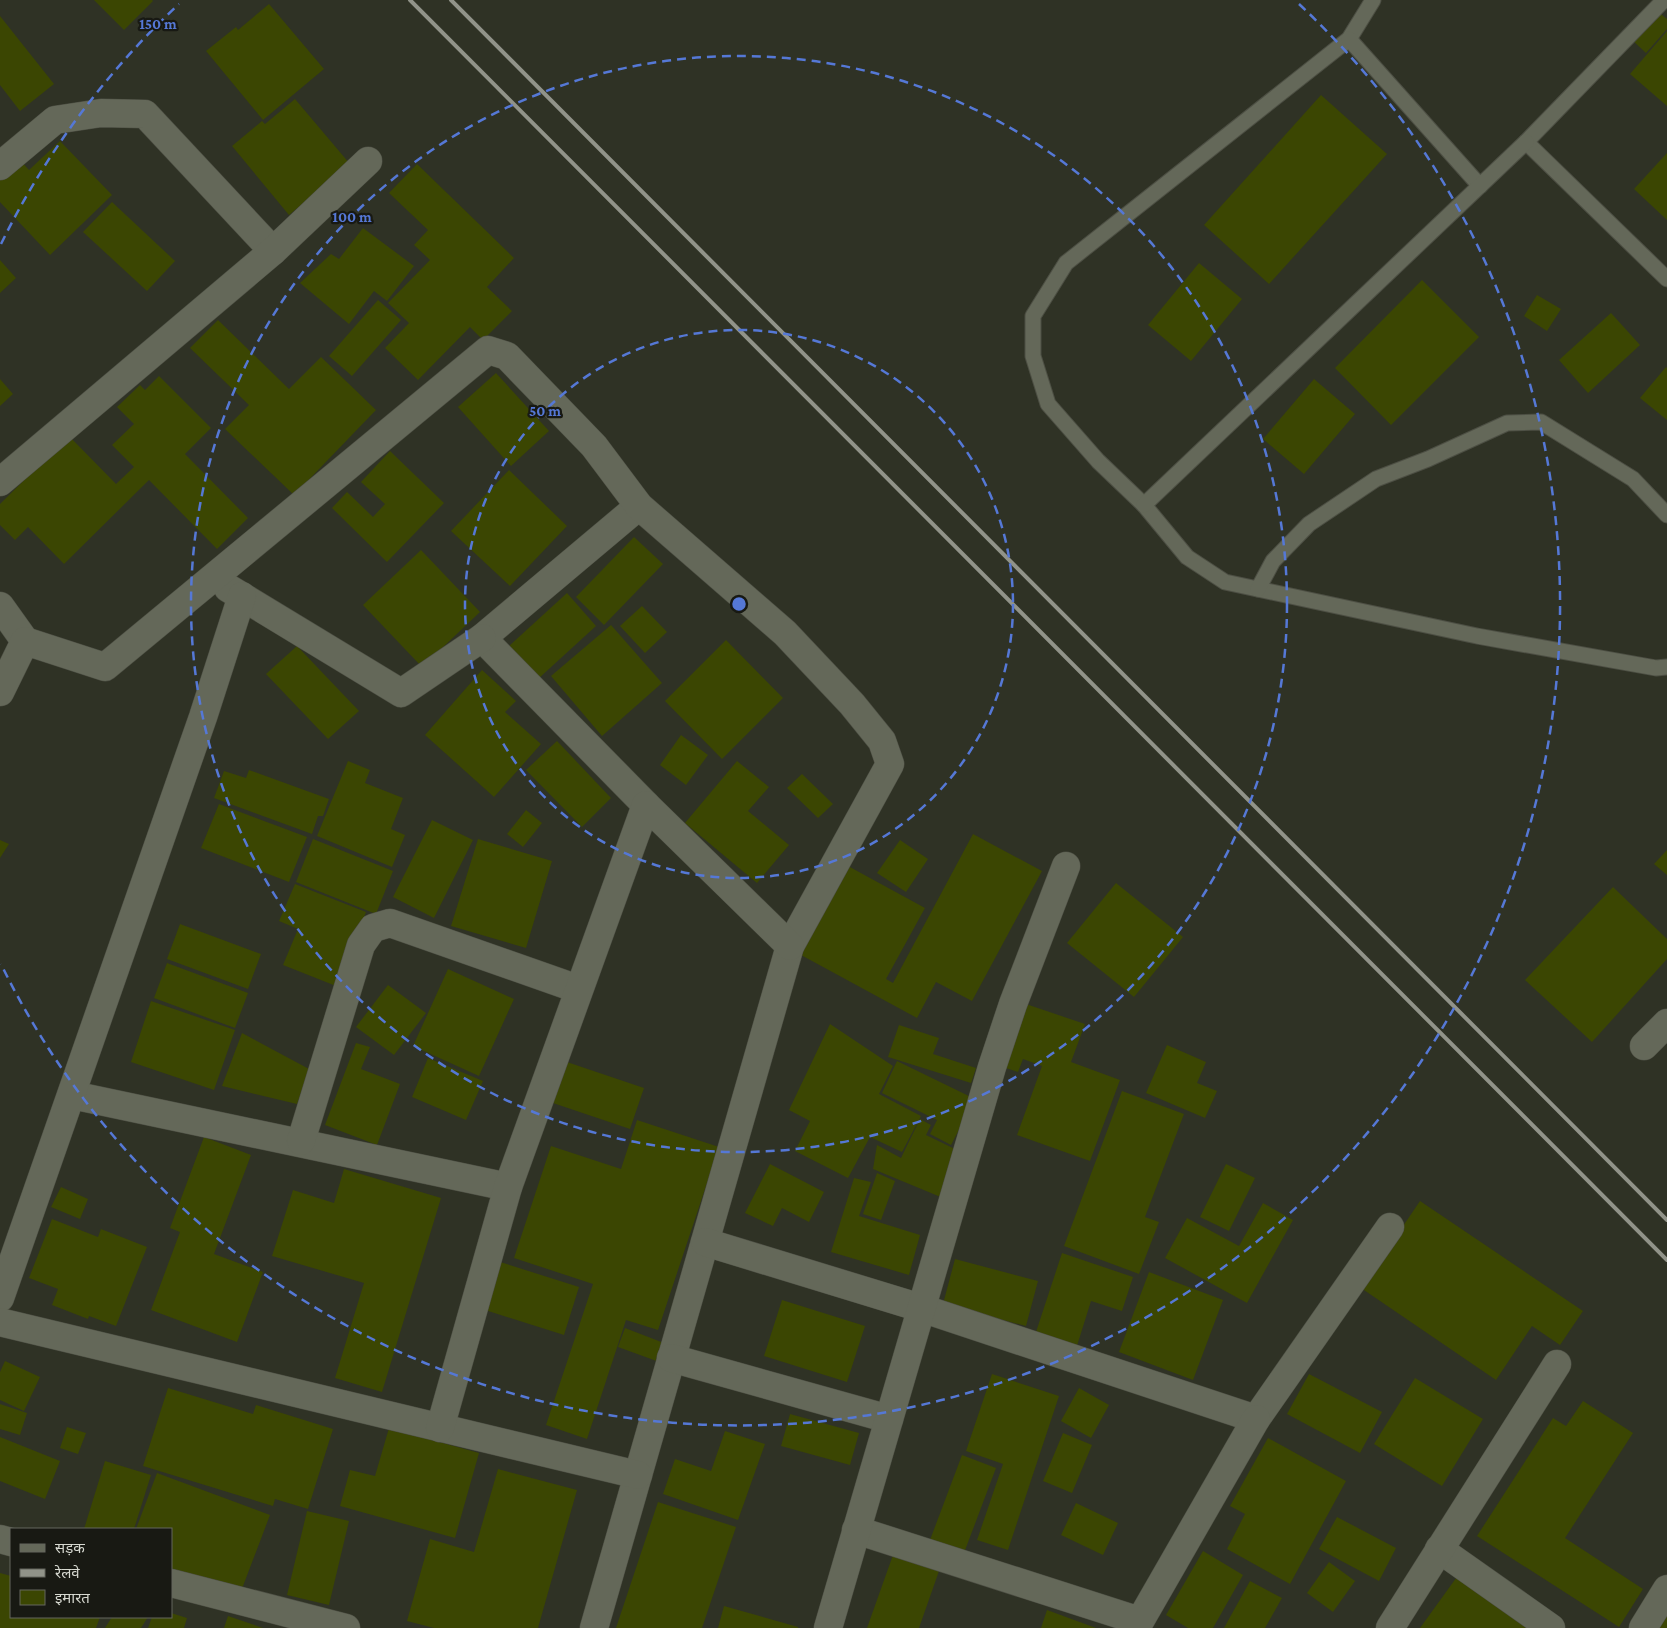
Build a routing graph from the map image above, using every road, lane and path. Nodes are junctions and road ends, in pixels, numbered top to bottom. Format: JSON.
{"nodes":[{"id":1,"x":1373,"y":0,"type":"edge"},
{"id":2,"x":1664,"y":0,"type":"edge"},
{"id":3,"x":1349,"y":39,"type":"junction"},
{"id":4,"x":1526,"y":142,"type":"junction"},
{"id":5,"x":368,"y":161,"type":"dead end"},
{"id":6,"x":0,"y":166,"type":"edge"},
{"id":7,"x":1480,"y":186,"type":"junction"},
{"id":8,"x":273,"y":251,"type":"junction"},
{"id":9,"x":1667,"y":279,"type":"edge"},
{"id":10,"x":0,"y":482,"type":"edge"},
{"id":11,"x":1144,"y":505,"type":"junction"},
{"id":12,"x":639,"y":506,"type":"junction"},
{"id":13,"x":1667,"y":515,"type":"edge"},
{"id":14,"x":212,"y":578,"type":"junction"},
{"id":15,"x":1258,"y":589,"type":"junction"},
{"id":16,"x":242,"y":596,"type":"junction"},
{"id":17,"x":0,"y":606,"type":"edge"},
{"id":18,"x":482,"y":638,"type":"junction"},
{"id":19,"x":25,"y":641,"type":"junction"},
{"id":20,"x":1667,"y":667,"type":"edge"},
{"id":21,"x":0,"y":692,"type":"edge"},
{"id":22,"x":646,"y":805,"type":"junction"},
{"id":23,"x":1066,"y":866,"type":"dead end"},
{"id":24,"x":790,"y":946,"type":"junction"},
{"id":25,"x":578,"y":989,"type":"junction"},
{"id":26,"x":1667,"y":1023,"type":"edge"},
{"id":27,"x":1644,"y":1046,"type":"dead end"},
{"id":28,"x":72,"y":1095,"type":"junction"},
{"id":29,"x":302,"y":1142,"type":"junction"},
{"id":30,"x":508,"y":1187,"type":"junction"},
{"id":31,"x":1390,"y":1226,"type":"dead end"},
{"id":32,"x":705,"y":1242,"type":"junction"},
{"id":33,"x":0,"y":1298,"type":"edge"},
{"id":34,"x":921,"y":1308,"type":"junction"},
{"id":35,"x":0,"y":1322,"type":"edge"},
{"id":36,"x":672,"y":1358,"type":"junction"},
{"id":37,"x":1557,"y":1364,"type":"dead end"},
{"id":38,"x":888,"y":1419,"type":"junction"},
{"id":39,"x":1256,"y":1419,"type":"junction"},
{"id":40,"x":440,"y":1428,"type":"junction"},
{"id":41,"x":638,"y":1475,"type":"junction"},
{"id":42,"x":856,"y":1530,"type":"junction"},
{"id":43,"x":1440,"y":1549,"type":"junction"},
{"id":44,"x":172,"y":1583,"type":"edge"},
{"id":45,"x":1667,"y":1589,"type":"edge"},
{"id":46,"x":1148,"y":1625,"type":"edge"},
{"id":47,"x":346,"y":1628,"type":"edge"},
{"id":48,"x":594,"y":1628,"type":"edge"},
{"id":49,"x":828,"y":1628,"type":"edge"},
{"id":50,"x":1390,"y":1628,"type":"edge"},
{"id":51,"x":1551,"y":1628,"type":"edge"},
{"id":52,"x":1643,"y":1628,"type":"edge"}],
"edges":[{"from":1,"to":3,"type":"lane"},
{"from":2,"to":4,"type":"lane"},
{"from":3,"to":7,"type":"lane"},
{"from":3,"to":11,"type":"lane"},
{"from":4,"to":7,"type":"lane"},
{"from":4,"to":9,"type":"lane"},
{"from":5,"to":8,"type":"street"},
{"from":6,"to":8,"type":"street"},
{"from":7,"to":11,"type":"lane"},
{"from":8,"to":10,"type":"street"},
{"from":11,"to":15,"type":"lane"},
{"from":12,"to":14,"type":"street"},
{"from":12,"to":18,"type":"street"},
{"from":12,"to":24,"type":"street"},
{"from":13,"to":15,"type":"lane"},
{"from":14,"to":16,"type":"street"},
{"from":14,"to":19,"type":"street"},
{"from":15,"to":20,"type":"lane"},
{"from":16,"to":18,"type":"street"},
{"from":16,"to":28,"type":"street"},
{"from":17,"to":19,"type":"street"},
{"from":18,"to":22,"type":"street"},
{"from":19,"to":21,"type":"street"},
{"from":22,"to":24,"type":"street"},
{"from":22,"to":25,"type":"street"},
{"from":23,"to":34,"type":"street"},
{"from":24,"to":32,"type":"street"},
{"from":25,"to":29,"type":"street"},
{"from":25,"to":30,"type":"street"},
{"from":26,"to":27,"type":"street"},
{"from":28,"to":29,"type":"street"},
{"from":28,"to":33,"type":"street"},
{"from":29,"to":30,"type":"street"},
{"from":30,"to":40,"type":"street"},
{"from":31,"to":39,"type":"street"},
{"from":32,"to":34,"type":"street"},
{"from":32,"to":36,"type":"street"},
{"from":34,"to":38,"type":"street"},
{"from":34,"to":39,"type":"street"},
{"from":35,"to":40,"type":"street"},
{"from":36,"to":38,"type":"street"},
{"from":36,"to":41,"type":"street"},
{"from":37,"to":43,"type":"street"},
{"from":38,"to":42,"type":"street"},
{"from":39,"to":46,"type":"street"},
{"from":40,"to":41,"type":"street"},
{"from":41,"to":48,"type":"street"},
{"from":42,"to":46,"type":"street"},
{"from":42,"to":49,"type":"street"},
{"from":43,"to":50,"type":"street"},
{"from":43,"to":51,"type":"street"},
{"from":44,"to":47,"type":"street"},
{"from":45,"to":52,"type":"street"}]}
